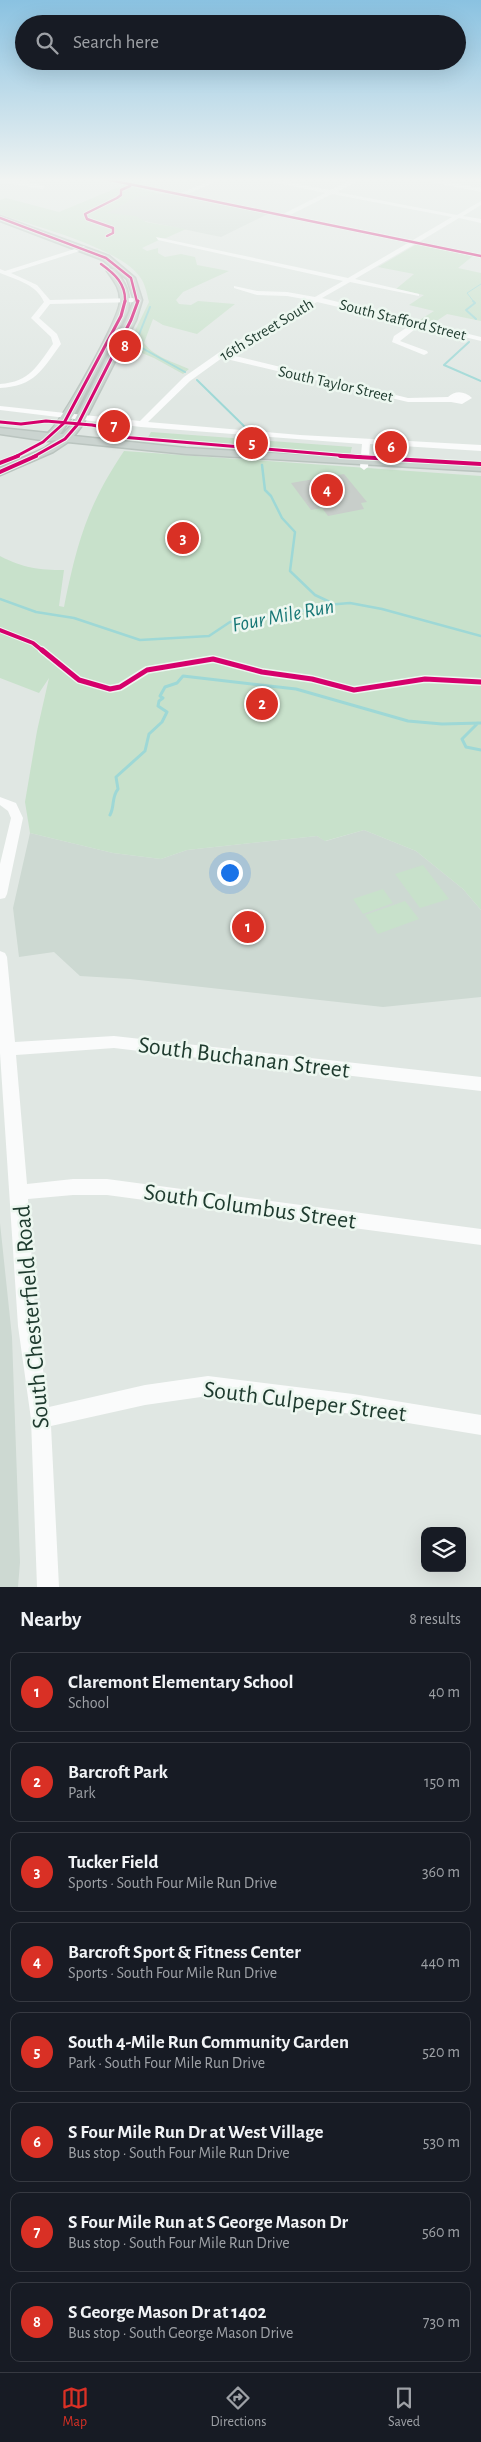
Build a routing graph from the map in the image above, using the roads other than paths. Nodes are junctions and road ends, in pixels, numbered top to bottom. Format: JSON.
{"nodes":[{"id":1,"x":70,"y":252,"type":"edge"},
{"id":2,"x":85,"y":252,"type":"edge"},
{"id":3,"x":89,"y":252,"type":"edge"},
{"id":4,"x":222,"y":252,"type":"edge"},
{"id":5,"x":397,"y":252,"type":"edge"},
{"id":6,"x":462,"y":252,"type":"edge"},
{"id":7,"x":481,"y":256,"type":"edge"},
{"id":8,"x":2,"y":272,"type":"edge"},
{"id":9,"x":348,"y":280,"type":"junction"},
{"id":10,"x":236,"y":287,"type":"dead end"},
{"id":11,"x":417,"y":295,"type":"dead end"},
{"id":12,"x":317,"y":299,"type":"junction"},
{"id":13,"x":138,"y":300,"type":"junction"},
{"id":14,"x":126,"y":301,"type":"junction"},
{"id":15,"x":48,"y":302,"type":"junction"},
{"id":16,"x":417,"y":324,"type":"junction"},
{"id":17,"x":481,"y":339,"type":"edge"},
{"id":18,"x":104,"y":348,"type":"junction"},
{"id":19,"x":116,"y":349,"type":"junction"},
{"id":20,"x":424,"y":353,"type":"dead end"},
{"id":21,"x":221,"y":355,"type":"junction"},
{"id":22,"x":0,"y":386,"type":"edge"},
{"id":23,"x":453,"y":400,"type":"dead end"},
{"id":24,"x":0,"y":408,"type":"edge"},
{"id":25,"x":68,"y":417,"type":"junction"},
{"id":26,"x":82,"y":419,"type":"junction"},
{"id":27,"x":141,"y":425,"type":"junction"},
{"id":28,"x":0,"y":431,"type":"edge"},
{"id":29,"x":49,"y":438,"type":"junction"},
{"id":30,"x":64,"y":439,"type":"junction"},
{"id":31,"x":366,"y":442,"type":"junction"},
{"id":32,"x":481,"y":448,"type":"edge"},
{"id":33,"x":186,"y":451,"type":"joint"},
{"id":34,"x":0,"y":463,"type":"edge"},
{"id":35,"x":364,"y":464,"type":"junction"},
{"id":36,"x":481,"y":468,"type":"edge"},
{"id":37,"x":0,"y":472,"type":"edge"},
{"id":38,"x":481,"y":473,"type":"edge"},
{"id":39,"x":4,"y":802,"type":"edge"},
{"id":40,"x":0,"y":894,"type":"edge"},
{"id":41,"x":0,"y":957,"type":"edge"},
{"id":42,"x":7,"y":1049,"type":"junction"},
{"id":43,"x":481,"y":1084,"type":"edge"},
{"id":44,"x":19,"y":1192,"type":"junction"},
{"id":45,"x":481,"y":1237,"type":"edge"},
{"id":46,"x":41,"y":1419,"type":"junction"},
{"id":47,"x":481,"y":1424,"type":"edge"},
{"id":48,"x":48,"y":1587,"type":"edge"}],
"edges":[{"from":1,"to":8,"type":"street"},
{"from":2,"to":14,"type":"main road"},
{"from":3,"to":13,"type":"main road"},
{"from":4,"to":9,"type":"street"},
{"from":5,"to":9,"type":"street","name":"16th Street South"},
{"from":6,"to":7,"type":"street"},
{"from":8,"to":15,"type":"street"},
{"from":9,"to":11,"type":"street"},
{"from":9,"to":12,"type":"street","name":"16th Street South"},
{"from":10,"to":12,"type":"street","name":"South Stafford Street"},
{"from":12,"to":16,"type":"street","name":"South Stafford Street"},
{"from":12,"to":21,"type":"street","name":"16th Street South"},
{"from":13,"to":14,"type":"street"},
{"from":13,"to":19,"type":"main road"},
{"from":14,"to":15,"type":"street"},
{"from":14,"to":18,"type":"main road"},
{"from":15,"to":22,"type":"street"},
{"from":16,"to":17,"type":"street","name":"South Stafford Street"},
{"from":16,"to":20,"type":"street"},
{"from":18,"to":19,"type":"main road"},
{"from":18,"to":25,"type":"main road"},
{"from":19,"to":26,"type":"main road"},
{"from":21,"to":23,"type":"street","name":"South Taylor Street"},
{"from":21,"to":27,"type":"street","name":"16th Street South"},
{"from":24,"to":25,"type":"street"},
{"from":25,"to":26,"type":"street"},
{"from":25,"to":29,"type":"main road"},
{"from":26,"to":27,"type":"street"},
{"from":26,"to":30,"type":"main road"},
{"from":27,"to":31,"type":"street"},
{"from":28,"to":29,"type":"main road"},
{"from":29,"to":30,"type":"main road"},
{"from":29,"to":34,"type":"main road"},
{"from":30,"to":33,"type":"main road"},
{"from":30,"to":37,"type":"main road"},
{"from":31,"to":32,"type":"street"},
{"from":31,"to":35,"type":"street"},
{"from":33,"to":35,"type":"main road"},
{"from":35,"to":36,"type":"main road"},
{"from":35,"to":38,"type":"main road"},
{"from":39,"to":40,"type":"street"},
{"from":41,"to":42,"type":"street","name":"South Chesterfield Road"},
{"from":42,"to":43,"type":"street","name":"South Buchanan Street"},
{"from":42,"to":44,"type":"street","name":"South Chesterfield Road"},
{"from":44,"to":45,"type":"street","name":"South Columbus Street"},
{"from":44,"to":46,"type":"street","name":"South Chesterfield Road"},
{"from":46,"to":47,"type":"street","name":"South Culpeper Street"},
{"from":46,"to":48,"type":"street","name":"South Chesterfield Road"}]}
